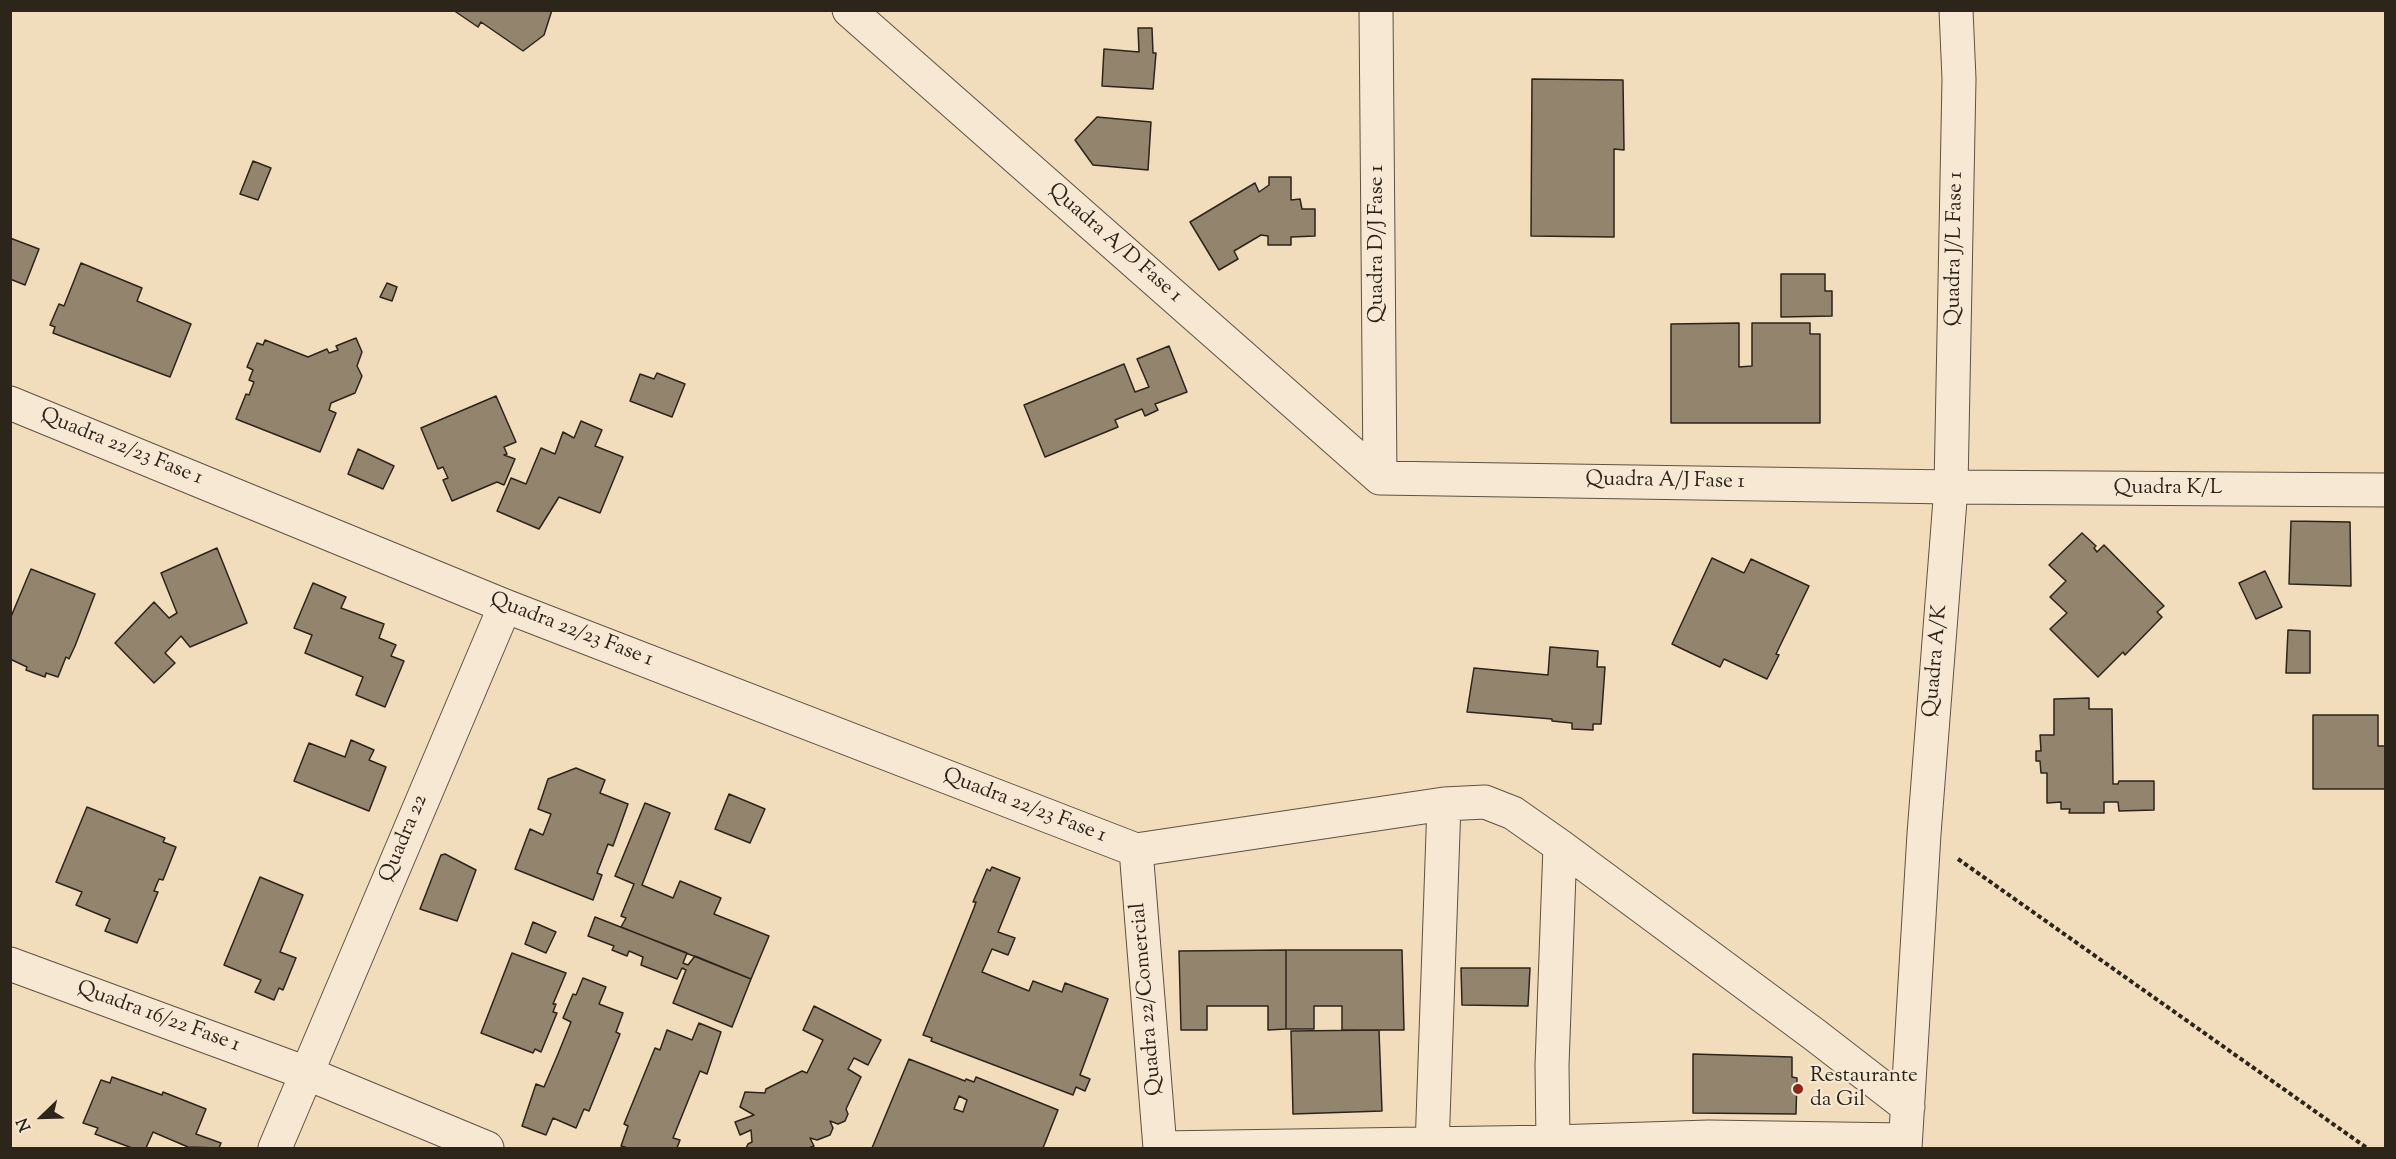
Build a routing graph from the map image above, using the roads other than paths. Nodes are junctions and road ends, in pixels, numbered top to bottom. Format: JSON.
{"nodes":[{"id":1,"x":849,"y":10,"type":"edge"},
{"id":2,"x":1376,"y":10,"type":"edge"},
{"id":3,"x":1956,"y":10,"type":"edge"},
{"id":4,"x":10,"y":403,"type":"edge"},
{"id":5,"x":1380,"y":478,"type":"junction"},
{"id":6,"x":1951,"y":487,"type":"junction"},
{"id":7,"x":2385,"y":490,"type":"edge"},
{"id":8,"x":505,"y":606,"type":"junction"},
{"id":9,"x":1444,"y":804,"type":"junction"},
{"id":10,"x":1560,"y":846,"type":"junction"},
{"id":11,"x":1136,"y":850,"type":"junction"},
{"id":12,"x":10,"y":964,"type":"edge"},
{"id":13,"x":306,"y":1073,"type":"junction"},
{"id":14,"x":1908,"y":1107,"type":"junction"},
{"id":15,"x":1553,"y":1142,"type":"junction"},
{"id":16,"x":1904,"y":1144,"type":"edge"},
{"id":17,"x":1432,"y":1146,"type":"edge"},
{"id":18,"x":1160,"y":1148,"type":"edge"},
{"id":19,"x":275,"y":1149,"type":"edge"},
{"id":20,"x":487,"y":1149,"type":"edge"}],
"edges":[{"from":1,"to":5,"type":"street","name":"Quadra A/D Fase 1"},
{"from":2,"to":5,"type":"street","name":"Quadra D/J Fase 1"},
{"from":3,"to":6,"type":"street","name":"Quadra J/L Fase 1"},
{"from":4,"to":8,"type":"street","name":"Quadra 22/23 Fase 1"},
{"from":5,"to":6,"type":"street","name":"Quadra A/J Fase 1"},
{"from":6,"to":7,"type":"street","name":"Quadra K/L"},
{"from":6,"to":14,"type":"street","name":"Quadra A/K"},
{"from":8,"to":11,"type":"street","name":"Quadra 22/23 Fase 1"},
{"from":8,"to":13,"type":"street","name":"Quadra 22"},
{"from":9,"to":10,"type":"street"},
{"from":9,"to":11,"type":"street"},
{"from":9,"to":17,"type":"street"},
{"from":10,"to":14,"type":"street"},
{"from":10,"to":15,"type":"street"},
{"from":11,"to":18,"type":"street","name":"Quadra 22/Comercial"},
{"from":12,"to":13,"type":"street","name":"Quadra 16/22 Fase 1"},
{"from":13,"to":19,"type":"street","name":"Quadra 22"},
{"from":13,"to":20,"type":"street","name":"Quadra 16/22 Fase 1"},
{"from":14,"to":16,"type":"street","name":"Quadra A/K"},
{"from":15,"to":16,"type":"street"},
{"from":15,"to":17,"type":"street"},
{"from":17,"to":18,"type":"street"}]}
